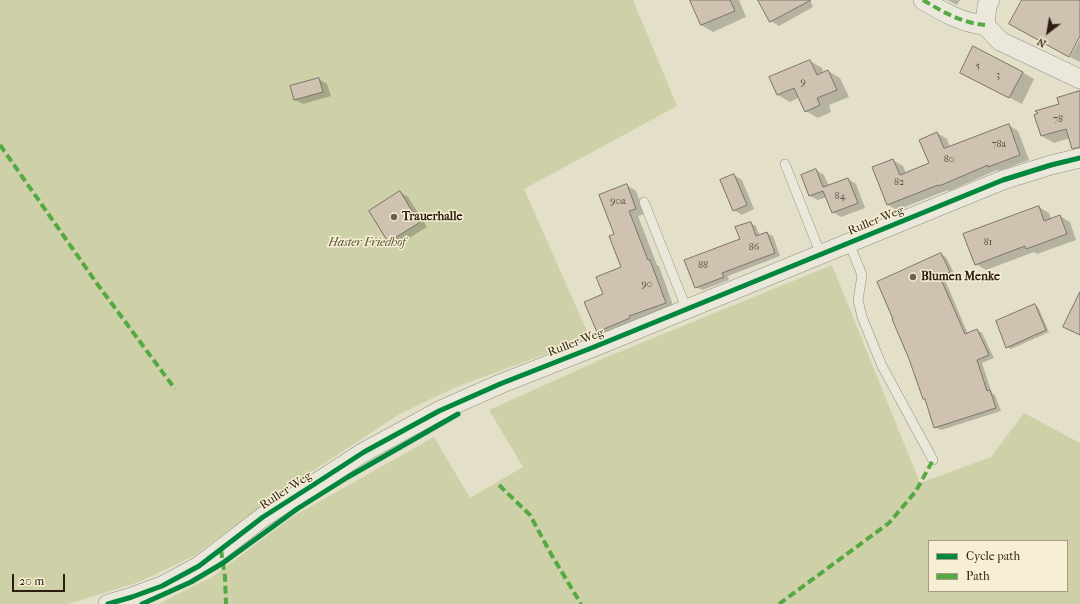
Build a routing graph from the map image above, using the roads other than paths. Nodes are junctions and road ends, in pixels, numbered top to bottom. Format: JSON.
{"nodes":[{"id":1,"x":923,"y":0,"type":"edge"},
{"id":2,"x":990,"y":0,"type":"edge"},
{"id":3,"x":985,"y":25,"type":"junction"},
{"id":4,"x":1080,"y":79,"type":"edge"},
{"id":5,"x":1080,"y":158,"type":"edge"},
{"id":6,"x":785,"y":164,"type":"dead end"},
{"id":7,"x":644,"y":202,"type":"dead end"},
{"id":8,"x":849,"y":243,"type":"junction"},
{"id":9,"x":821,"y":254,"type":"junction"},
{"id":10,"x":687,"y":310,"type":"junction"},
{"id":11,"x":933,"y":460,"type":"dead end"},
{"id":12,"x":108,"y":604,"type":"edge"}],
"edges":[{"from":1,"to":3,"type":"street"},
{"from":2,"to":3,"type":"street"},
{"from":3,"to":4,"type":"street"},
{"from":5,"to":8,"type":"street","name":"Ruller Weg"},
{"from":6,"to":9,"type":"lane"},
{"from":7,"to":10,"type":"lane"},
{"from":8,"to":9,"type":"street","name":"Ruller Weg"},
{"from":8,"to":11,"type":"lane"},
{"from":9,"to":10,"type":"street","name":"Ruller Weg"},
{"from":10,"to":12,"type":"street","name":"Ruller Weg"}]}
